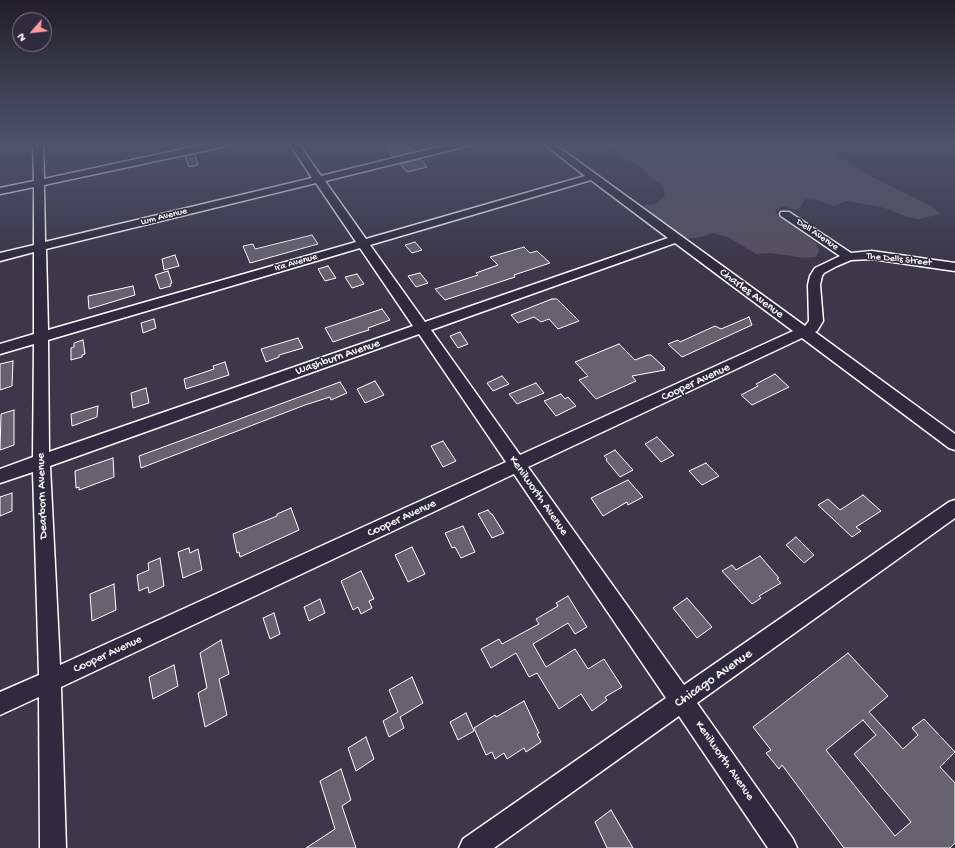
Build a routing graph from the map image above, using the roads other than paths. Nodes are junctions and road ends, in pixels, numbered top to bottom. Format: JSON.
{"nodes":[{"id":1,"x":39,"y":182,"type":"edge"},
{"id":2,"x":36,"y":183,"type":"edge"},
{"id":3,"x":308,"y":183,"type":"edge"},
{"id":4,"x":321,"y":183,"type":"edge"},
{"id":5,"x":573,"y":183,"type":"edge"},
{"id":6,"x":600,"y":183,"type":"edge"},
{"id":7,"x":0,"y":190,"type":"edge"},
{"id":8,"x":785,"y":214,"type":"dead end"},
{"id":9,"x":676,"y":239,"type":"junction"},
{"id":10,"x":362,"y":243,"type":"junction"},
{"id":11,"x":40,"y":247,"type":"junction"},
{"id":12,"x":0,"y":257,"type":"edge"},
{"id":13,"x":849,"y":257,"type":"junction"},
{"id":14,"x":955,"y":267,"type":"edge"},
{"id":15,"x":421,"y":328,"type":"junction"},
{"id":16,"x":804,"y":332,"type":"junction"},
{"id":17,"x":41,"y":337,"type":"junction"},
{"id":18,"x":0,"y":349,"type":"edge"},
{"id":19,"x":955,"y":443,"type":"edge"},
{"id":20,"x":41,"y":462,"type":"junction"},
{"id":21,"x":517,"y":466,"type":"junction"},
{"id":22,"x":0,"y":476,"type":"edge"},
{"id":23,"x":955,"y":508,"type":"edge"},
{"id":24,"x":50,"y":681,"type":"junction"},
{"id":25,"x":682,"y":701,"type":"junction"},
{"id":26,"x":0,"y":704,"type":"edge"},
{"id":27,"x":53,"y":848,"type":"edge"},
{"id":28,"x":472,"y":848,"type":"edge"},
{"id":29,"x":784,"y":848,"type":"edge"}],
"edges":[{"from":1,"to":11,"type":"street","name":"Dearborn Avenue"},
{"from":2,"to":7,"type":"street"},
{"from":3,"to":11,"type":"street","name":"Lum Avenue"},
{"from":4,"to":10,"type":"street","name":"Kenilworth Avenue"},
{"from":5,"to":10,"type":"street","name":"Ira Avenue"},
{"from":6,"to":9,"type":"street","name":"Charles Avenue"},
{"from":8,"to":13,"type":"street","name":"Dell Avenue"},
{"from":9,"to":15,"type":"street","name":"Washburn Avenue"},
{"from":9,"to":16,"type":"street","name":"Charles Avenue"},
{"from":10,"to":15,"type":"street","name":"Kenilworth Avenue"},
{"from":10,"to":17,"type":"street","name":"Ira Avenue"},
{"from":11,"to":12,"type":"street","name":"Lum Avenue"},
{"from":11,"to":17,"type":"street","name":"Dearborn Avenue"},
{"from":13,"to":14,"type":"street","name":"The Dells Street"},
{"from":13,"to":16,"type":"street","name":"The Dells Street"},
{"from":15,"to":20,"type":"street","name":"Washburn Avenue"},
{"from":15,"to":21,"type":"street","name":"Kenilworth Avenue"},
{"from":16,"to":19,"type":"street","name":"Charles Avenue"},
{"from":16,"to":21,"type":"street","name":"Cooper Avenue"},
{"from":17,"to":18,"type":"street","name":"Ira Avenue"},
{"from":17,"to":20,"type":"street","name":"Dearborn Avenue"},
{"from":20,"to":22,"type":"street","name":"Washburn Avenue"},
{"from":20,"to":24,"type":"street","name":"Dearborn Avenue"},
{"from":21,"to":24,"type":"street","name":"Cooper Avenue"},
{"from":21,"to":25,"type":"street","name":"Kenilworth Avenue"},
{"from":23,"to":25,"type":"street","name":"Chicago Avenue"},
{"from":24,"to":26,"type":"street","name":"Cooper Avenue"},
{"from":24,"to":27,"type":"street","name":"Dearborn Avenue"},
{"from":25,"to":28,"type":"street","name":"Chicago Avenue"},
{"from":25,"to":29,"type":"street","name":"Kenilworth Avenue"}]}
